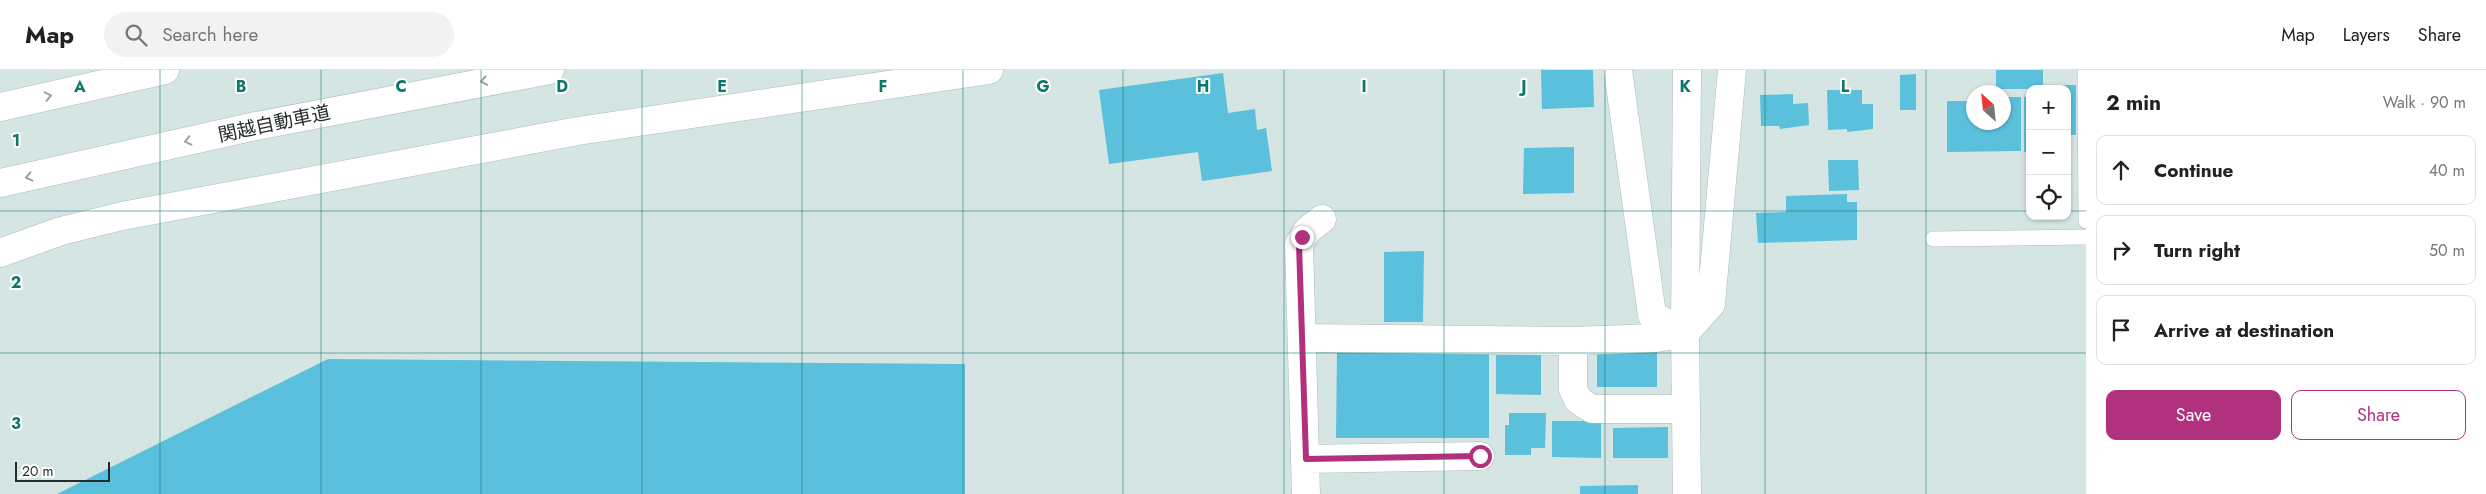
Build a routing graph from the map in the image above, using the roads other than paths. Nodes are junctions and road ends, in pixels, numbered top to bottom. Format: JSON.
{"nodes":[{"id":1,"x":165,"y":70,"type":"edge"},
{"id":2,"x":550,"y":70,"type":"edge"},
{"id":3,"x":989,"y":70,"type":"edge"},
{"id":4,"x":1618,"y":70,"type":"edge"},
{"id":5,"x":1732,"y":70,"type":"edge"},
{"id":6,"x":2085,"y":70,"type":"edge"},
{"id":7,"x":1687,"y":73,"type":"edge"},
{"id":8,"x":0,"y":107,"type":"edge"},
{"id":9,"x":0,"y":183,"type":"edge"},
{"id":10,"x":1322,"y":219,"type":"dead end"},
{"id":11,"x":2086,"y":221,"type":"edge"},
{"id":12,"x":2086,"y":237,"type":"edge"},
{"id":13,"x":1933,"y":239,"type":"dead end"},
{"id":14,"x":0,"y":253,"type":"edge"},
{"id":15,"x":1685,"y":333,"type":"junction"},
{"id":16,"x":1302,"y":338,"type":"junction"},
{"id":17,"x":1573,"y":341,"type":"junction"},
{"id":18,"x":1686,"y":409,"type":"junction"},
{"id":19,"x":1480,"y":456,"type":"dead end"},
{"id":20,"x":1306,"y":459,"type":"junction"},
{"id":21,"x":1306,"y":494,"type":"edge"},
{"id":22,"x":1687,"y":494,"type":"edge"}],
"edges":[{"from":8,"to":1,"type":"main road","one_way":true},
{"from":2,"to":9,"type":"main road","name":"関越自動車道","one_way":true},
{"from":3,"to":14,"type":"main road"},
{"from":4,"to":15,"type":"main road"},
{"from":5,"to":15,"type":"main road"},
{"from":6,"to":11,"type":"lane"},
{"from":7,"to":15,"type":"main road"},
{"from":10,"to":16,"type":"main road"},
{"from":12,"to":13,"type":"lane"},
{"from":15,"to":17,"type":"main road"},
{"from":15,"to":18,"type":"main road"},
{"from":16,"to":17,"type":"main road"},
{"from":16,"to":20,"type":"main road"},
{"from":17,"to":18,"type":"main road"},
{"from":18,"to":22,"type":"main road"},
{"from":19,"to":20,"type":"main road"},
{"from":20,"to":21,"type":"main road"}]}
